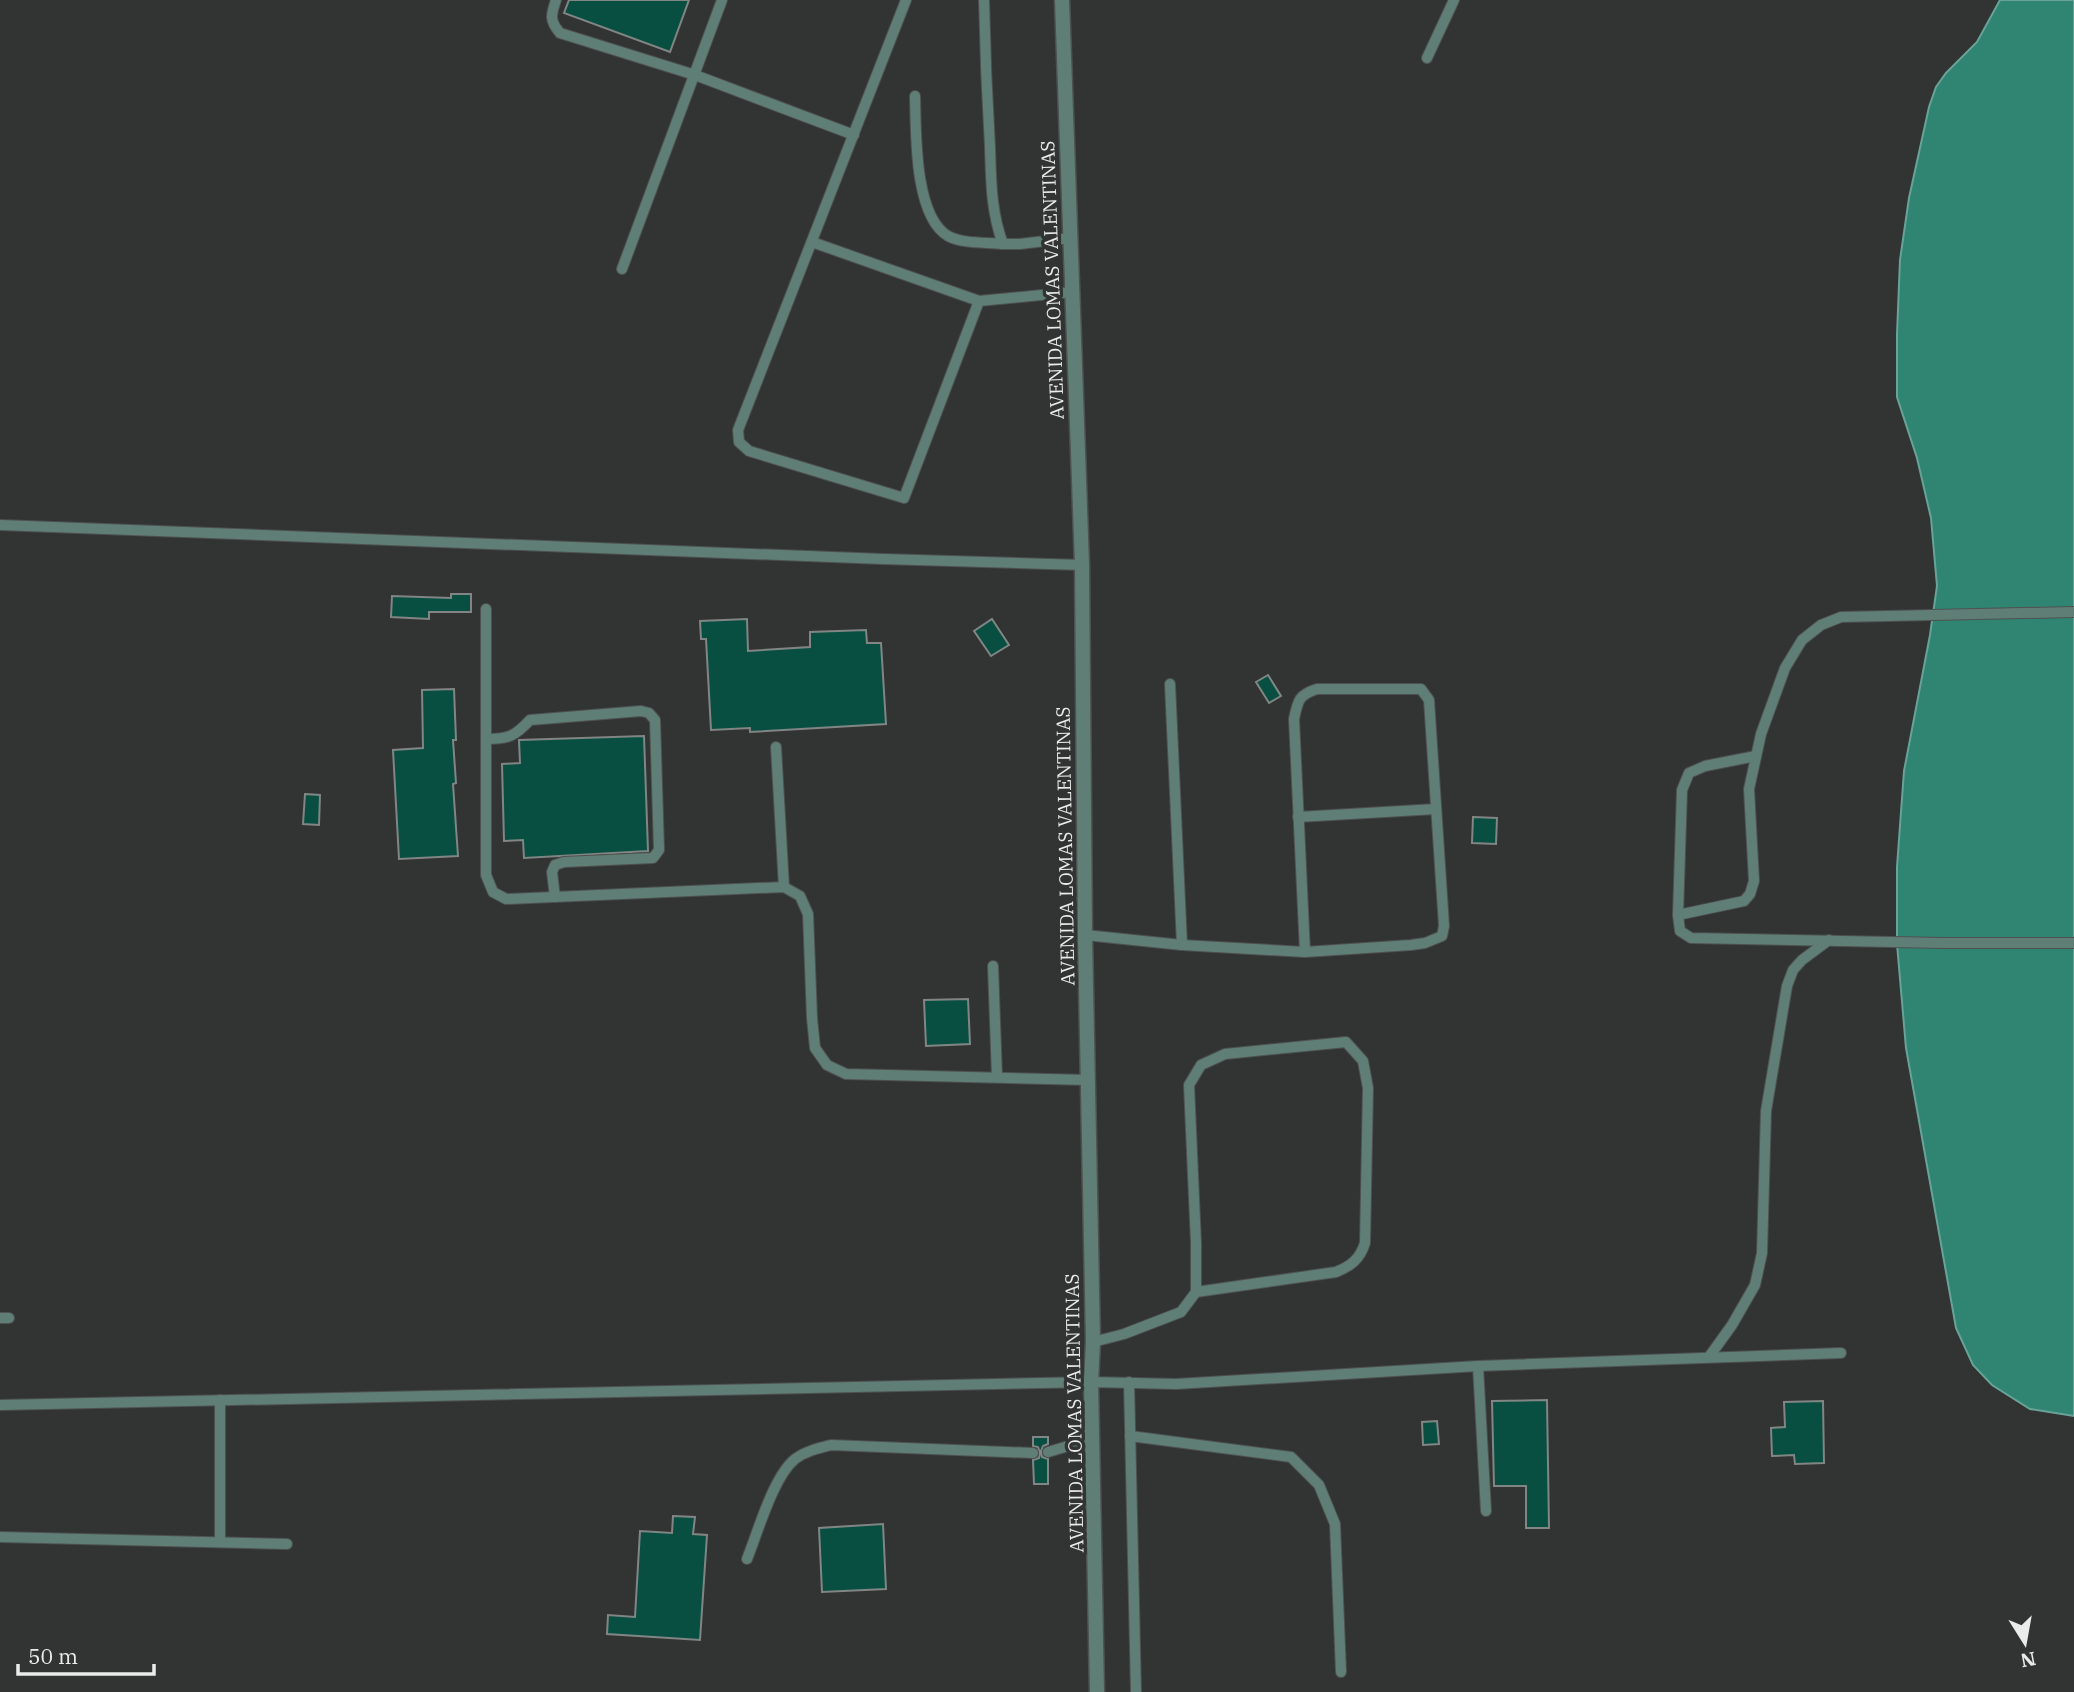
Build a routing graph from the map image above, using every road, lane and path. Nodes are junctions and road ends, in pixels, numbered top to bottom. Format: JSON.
{"nodes":[{"id":1,"x":556,"y":0,"type":"edge"},
{"id":2,"x":722,"y":0,"type":"edge"},
{"id":3,"x":906,"y":0,"type":"edge"},
{"id":4,"x":984,"y":0,"type":"edge"},
{"id":5,"x":1062,"y":0,"type":"edge"},
{"id":6,"x":1454,"y":0,"type":"edge"},
{"id":7,"x":1427,"y":58,"type":"dead end"},
{"id":8,"x":695,"y":75,"type":"junction"},
{"id":9,"x":915,"y":96,"type":"dead end"},
{"id":10,"x":855,"y":135,"type":"junction"},
{"id":11,"x":1070,"y":238,"type":"junction"},
{"id":12,"x":812,"y":242,"type":"junction"},
{"id":13,"x":1003,"y":243,"type":"junction"},
{"id":14,"x":622,"y":269,"type":"dead end"},
{"id":15,"x":1072,"y":292,"type":"junction"},
{"id":16,"x":979,"y":301,"type":"junction"},
{"id":17,"x":0,"y":524,"type":"edge"},
{"id":18,"x":1082,"y":565,"type":"junction"},
{"id":19,"x":486,"y":609,"type":"dead end"},
{"id":20,"x":2074,"y":612,"type":"edge"},
{"id":21,"x":1170,"y":684,"type":"dead end"},
{"id":22,"x":487,"y":739,"type":"junction"},
{"id":23,"x":776,"y":747,"type":"dead end"},
{"id":24,"x":1756,"y":756,"type":"junction"},
{"id":25,"x":1436,"y":809,"type":"junction"},
{"id":26,"x":1298,"y":817,"type":"junction"},
{"id":27,"x":784,"y":887,"type":"junction"},
{"id":28,"x":555,"y":897,"type":"junction"},
{"id":29,"x":1678,"y":915,"type":"junction"},
{"id":30,"x":1085,"y":935,"type":"junction"},
{"id":31,"x":1829,"y":939,"type":"junction"},
{"id":32,"x":2074,"y":943,"type":"edge"},
{"id":33,"x":1182,"y":945,"type":"junction"},
{"id":34,"x":1305,"y":952,"type":"junction"},
{"id":35,"x":993,"y":966,"type":"dead end"},
{"id":36,"x":997,"y":1077,"type":"junction"},
{"id":37,"x":1089,"y":1080,"type":"junction"},
{"id":38,"x":1196,"y":1292,"type":"junction"},
{"id":39,"x":1093,"y":1342,"type":"junction"},
{"id":40,"x":1841,"y":1353,"type":"dead end"},
{"id":41,"x":1709,"y":1357,"type":"junction"},
{"id":42,"x":1478,"y":1366,"type":"junction"},
{"id":43,"x":1091,"y":1382,"type":"junction"},
{"id":44,"x":1129,"y":1382,"type":"junction"},
{"id":45,"x":220,"y":1401,"type":"junction"},
{"id":46,"x":0,"y":1405,"type":"edge"},
{"id":47,"x":1130,"y":1436,"type":"junction"},
{"id":48,"x":1092,"y":1439,"type":"junction"},
{"id":49,"x":1048,"y":1452,"type":"dead end"},
{"id":50,"x":1033,"y":1453,"type":"dead end"},
{"id":51,"x":1486,"y":1511,"type":"dead end"},
{"id":52,"x":0,"y":1537,"type":"edge"},
{"id":53,"x":220,"y":1542,"type":"junction"},
{"id":54,"x":287,"y":1544,"type":"dead end"},
{"id":55,"x":747,"y":1559,"type":"dead end"},
{"id":56,"x":1341,"y":1672,"type":"dead end"},
{"id":57,"x":1097,"y":1692,"type":"edge"},
{"id":58,"x":1136,"y":1692,"type":"edge"}],
"edges":[{"from":1,"to":8,"type":"lane"},
{"from":2,"to":8,"type":"lane"},
{"from":3,"to":10,"type":"lane"},
{"from":4,"to":13,"type":"lane"},
{"from":5,"to":11,"type":"street","name":"AVENIDA LOMAS VALENTINAS"},
{"from":6,"to":7,"type":"lane"},
{"from":8,"to":10,"type":"lane"},
{"from":8,"to":14,"type":"lane"},
{"from":9,"to":13,"type":"lane"},
{"from":10,"to":12,"type":"lane"},
{"from":11,"to":13,"type":"lane"},
{"from":11,"to":15,"type":"street","name":"AVENIDA LOMAS VALENTINAS"},
{"from":12,"to":16,"type":"lane"},
{"from":12,"to":16,"type":"lane"},
{"from":15,"to":16,"type":"lane"},
{"from":15,"to":18,"type":"street","name":"AVENIDA LOMAS VALENTINAS"},
{"from":17,"to":18,"type":"lane"},
{"from":18,"to":30,"type":"street","name":"AVENIDA LOMAS VALENTINAS"},
{"from":19,"to":22,"type":"lane"},
{"from":20,"to":24,"type":"lane"},
{"from":21,"to":33,"type":"lane"},
{"from":22,"to":28,"type":"lane"},
{"from":22,"to":28,"type":"lane"},
{"from":23,"to":27,"type":"lane"},
{"from":24,"to":29,"type":"lane"},
{"from":24,"to":29,"type":"lane"},
{"from":25,"to":26,"type":"lane"},
{"from":25,"to":26,"type":"lane"},
{"from":25,"to":34,"type":"lane"},
{"from":26,"to":34,"type":"lane"},
{"from":27,"to":28,"type":"lane"},
{"from":27,"to":36,"type":"lane"},
{"from":29,"to":31,"type":"lane"},
{"from":30,"to":33,"type":"lane"},
{"from":30,"to":37,"type":"street","name":"AVENIDA LOMAS VALENTINAS"},
{"from":31,"to":32,"type":"lane"},
{"from":31,"to":41,"type":"lane"},
{"from":33,"to":34,"type":"lane"},
{"from":35,"to":36,"type":"lane"},
{"from":36,"to":37,"type":"lane"},
{"from":37,"to":39,"type":"street","name":"AVENIDA LOMAS VALENTINAS"},
{"from":38,"to":38,"type":"lane"},
{"from":38,"to":39,"type":"lane"},
{"from":39,"to":43,"type":"street","name":"AVENIDA LOMAS VALENTINAS"},
{"from":40,"to":41,"type":"lane"},
{"from":41,"to":42,"type":"lane"},
{"from":42,"to":44,"type":"lane"},
{"from":42,"to":51,"type":"lane"},
{"from":43,"to":44,"type":"lane"},
{"from":43,"to":45,"type":"lane"},
{"from":43,"to":48,"type":"street","name":"AVENIDA LOMAS VALENTINAS"},
{"from":44,"to":47,"type":"lane"},
{"from":45,"to":46,"type":"lane"},
{"from":45,"to":53,"type":"lane"},
{"from":47,"to":56,"type":"lane"},
{"from":47,"to":58,"type":"lane"},
{"from":48,"to":49,"type":"lane"},
{"from":48,"to":57,"type":"street","name":"AVENIDA LOMAS VALENTINAS"},
{"from":50,"to":55,"type":"lane"},
{"from":52,"to":53,"type":"lane"},
{"from":53,"to":54,"type":"lane"}]}
